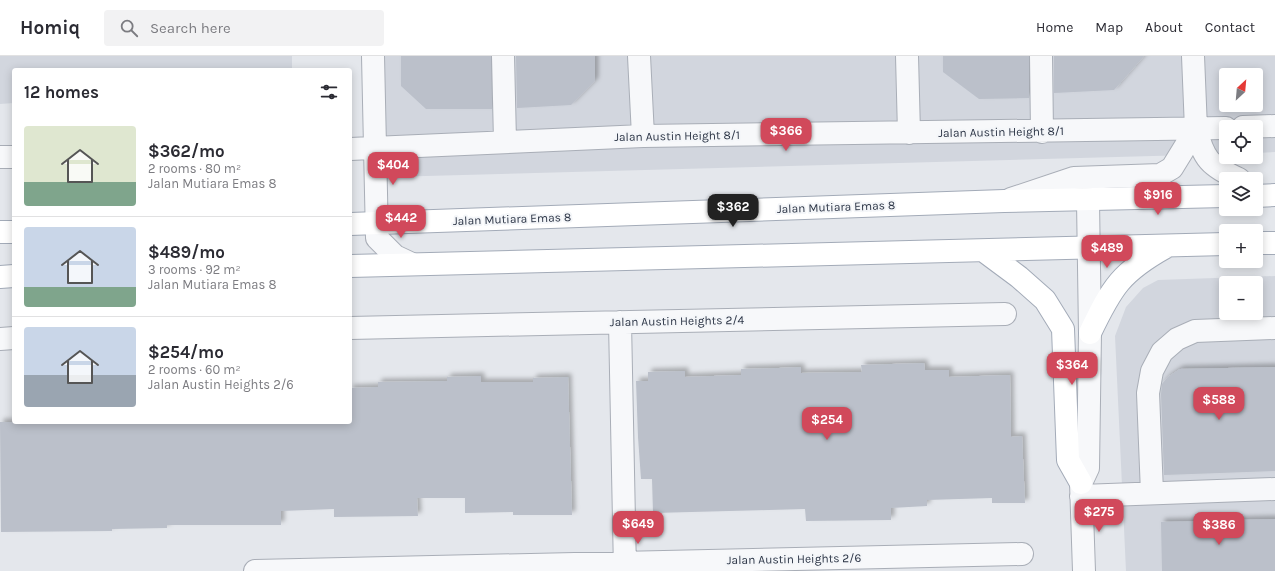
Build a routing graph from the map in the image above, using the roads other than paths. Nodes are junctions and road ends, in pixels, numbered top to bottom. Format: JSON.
{"nodes":[{"id":1,"x":373,"y":56,"type":"edge"},
{"id":2,"x":503,"y":56,"type":"edge"},
{"id":3,"x":639,"y":56,"type":"edge"},
{"id":4,"x":907,"y":56,"type":"edge"},
{"id":5,"x":1041,"y":56,"type":"edge"},
{"id":6,"x":1193,"y":56,"type":"edge"},
{"id":7,"x":1263,"y":126,"type":"edge"},
{"id":8,"x":1275,"y":126,"type":"edge"},
{"id":9,"x":1219,"y":128,"type":"edge"},
{"id":10,"x":1196,"y":129,"type":"junction"},
{"id":11,"x":1042,"y":132,"type":"junction"},
{"id":12,"x":909,"y":133,"type":"junction"},
{"id":13,"x":643,"y":136,"type":"junction"},
{"id":14,"x":505,"y":141,"type":"junction"},
{"id":15,"x":376,"y":148,"type":"junction"},
{"id":16,"x":352,"y":149,"type":"edge"},
{"id":17,"x":0,"y":157,"type":"edge"},
{"id":18,"x":12,"y":157,"type":"edge"},
{"id":19,"x":1227,"y":172,"type":"edge"},
{"id":20,"x":1219,"y":196,"type":"edge"},
{"id":21,"x":1004,"y":201,"type":"junction"},
{"id":22,"x":1088,"y":201,"type":"junction"},
{"id":23,"x":376,"y":223,"type":"junction"},
{"id":24,"x":352,"y":224,"type":"edge"},
{"id":25,"x":0,"y":232,"type":"edge"},
{"id":26,"x":12,"y":232,"type":"edge"},
{"id":27,"x":1275,"y":243,"type":"edge"},
{"id":28,"x":1219,"y":244,"type":"edge"},
{"id":29,"x":1263,"y":244,"type":"edge"},
{"id":30,"x":1169,"y":246,"type":"junction"},
{"id":31,"x":1089,"y":247,"type":"junction"},
{"id":32,"x":984,"y":251,"type":"junction"},
{"id":33,"x":412,"y":264,"type":"junction"},
{"id":34,"x":352,"y":266,"type":"edge"},
{"id":35,"x":12,"y":276,"type":"edge"},
{"id":36,"x":0,"y":277,"type":"edge"},
{"id":37,"x":1005,"y":314,"type":"dead end"},
{"id":38,"x":620,"y":322,"type":"junction"},
{"id":39,"x":352,"y":328,"type":"edge"},
{"id":40,"x":1275,"y":328,"type":"edge"},
{"id":41,"x":1090,"y":333,"type":"junction"},
{"id":42,"x":0,"y":338,"type":"edge"},
{"id":43,"x":12,"y":338,"type":"edge"},
{"id":44,"x":1275,"y":489,"type":"edge"},
{"id":45,"x":1081,"y":490,"type":"junction"},
{"id":46,"x":1152,"y":493,"type":"junction"},
{"id":47,"x":1022,"y":554,"type":"dead end"},
{"id":48,"x":625,"y":567,"type":"edge"},
{"id":49,"x":255,"y":571,"type":"edge"},
{"id":50,"x":1084,"y":571,"type":"edge"}],
"edges":[{"from":1,"to":15,"type":"street"},
{"from":2,"to":14,"type":"street"},
{"from":3,"to":13,"type":"street"},
{"from":4,"to":12,"type":"street"},
{"from":5,"to":11,"type":"street"},
{"from":6,"to":10,"type":"street"},
{"from":7,"to":8,"type":"street"},
{"from":9,"to":10,"type":"street","name":"Jalan Austin Height 8/1"},
{"from":10,"to":11,"type":"street","name":"Jalan Austin Height 8/1"},
{"from":10,"to":19,"type":"street"},
{"from":10,"to":21,"type":"street"},
{"from":11,"to":12,"type":"street","name":"Jalan Austin Height 8/1"},
{"from":12,"to":13,"type":"street","name":"Jalan Austin Height 8/1"},
{"from":13,"to":14,"type":"street","name":"Jalan Austin Height 8/1"},
{"from":14,"to":15,"type":"street","name":"Jalan Austin Height 8/1"},
{"from":15,"to":16,"type":"street","name":"Jalan Austin Height 8/1"},
{"from":15,"to":23,"type":"street"},
{"from":17,"to":18,"type":"street"},
{"from":20,"to":22,"type":"main road","name":"Jalan Mutiara Emas 8"},
{"from":21,"to":22,"type":"main road","name":"Jalan Mutiara Emas 8"},
{"from":21,"to":23,"type":"main road","name":"Jalan Mutiara Emas 8"},
{"from":22,"to":31,"type":"street"},
{"from":23,"to":24,"type":"main road","name":"Jalan Mutiara Emas 8"},
{"from":23,"to":33,"type":"street"},
{"from":25,"to":26,"type":"main road"},
{"from":27,"to":29,"type":"main road"},
{"from":28,"to":30,"type":"main road"},
{"from":30,"to":31,"type":"main road"},
{"from":30,"to":41,"type":"main road"},
{"from":31,"to":32,"type":"main road"},
{"from":31,"to":41,"type":"street"},
{"from":32,"to":33,"type":"main road"},
{"from":32,"to":45,"type":"main road"},
{"from":33,"to":34,"type":"main road"},
{"from":35,"to":36,"type":"main road"},
{"from":37,"to":38,"type":"street","name":"Jalan Austin Heights 2/4"},
{"from":38,"to":39,"type":"street","name":"Jalan Austin Heights 2/4"},
{"from":38,"to":48,"type":"street"},
{"from":40,"to":46,"type":"street"},
{"from":41,"to":45,"type":"street"},
{"from":42,"to":43,"type":"street"},
{"from":44,"to":46,"type":"street"},
{"from":45,"to":46,"type":"street"},
{"from":45,"to":50,"type":"street"},
{"from":47,"to":48,"type":"street","name":"Jalan Austin Heights 2/6"},
{"from":48,"to":49,"type":"street","name":"Jalan Austin Heights 2/6"}]}
